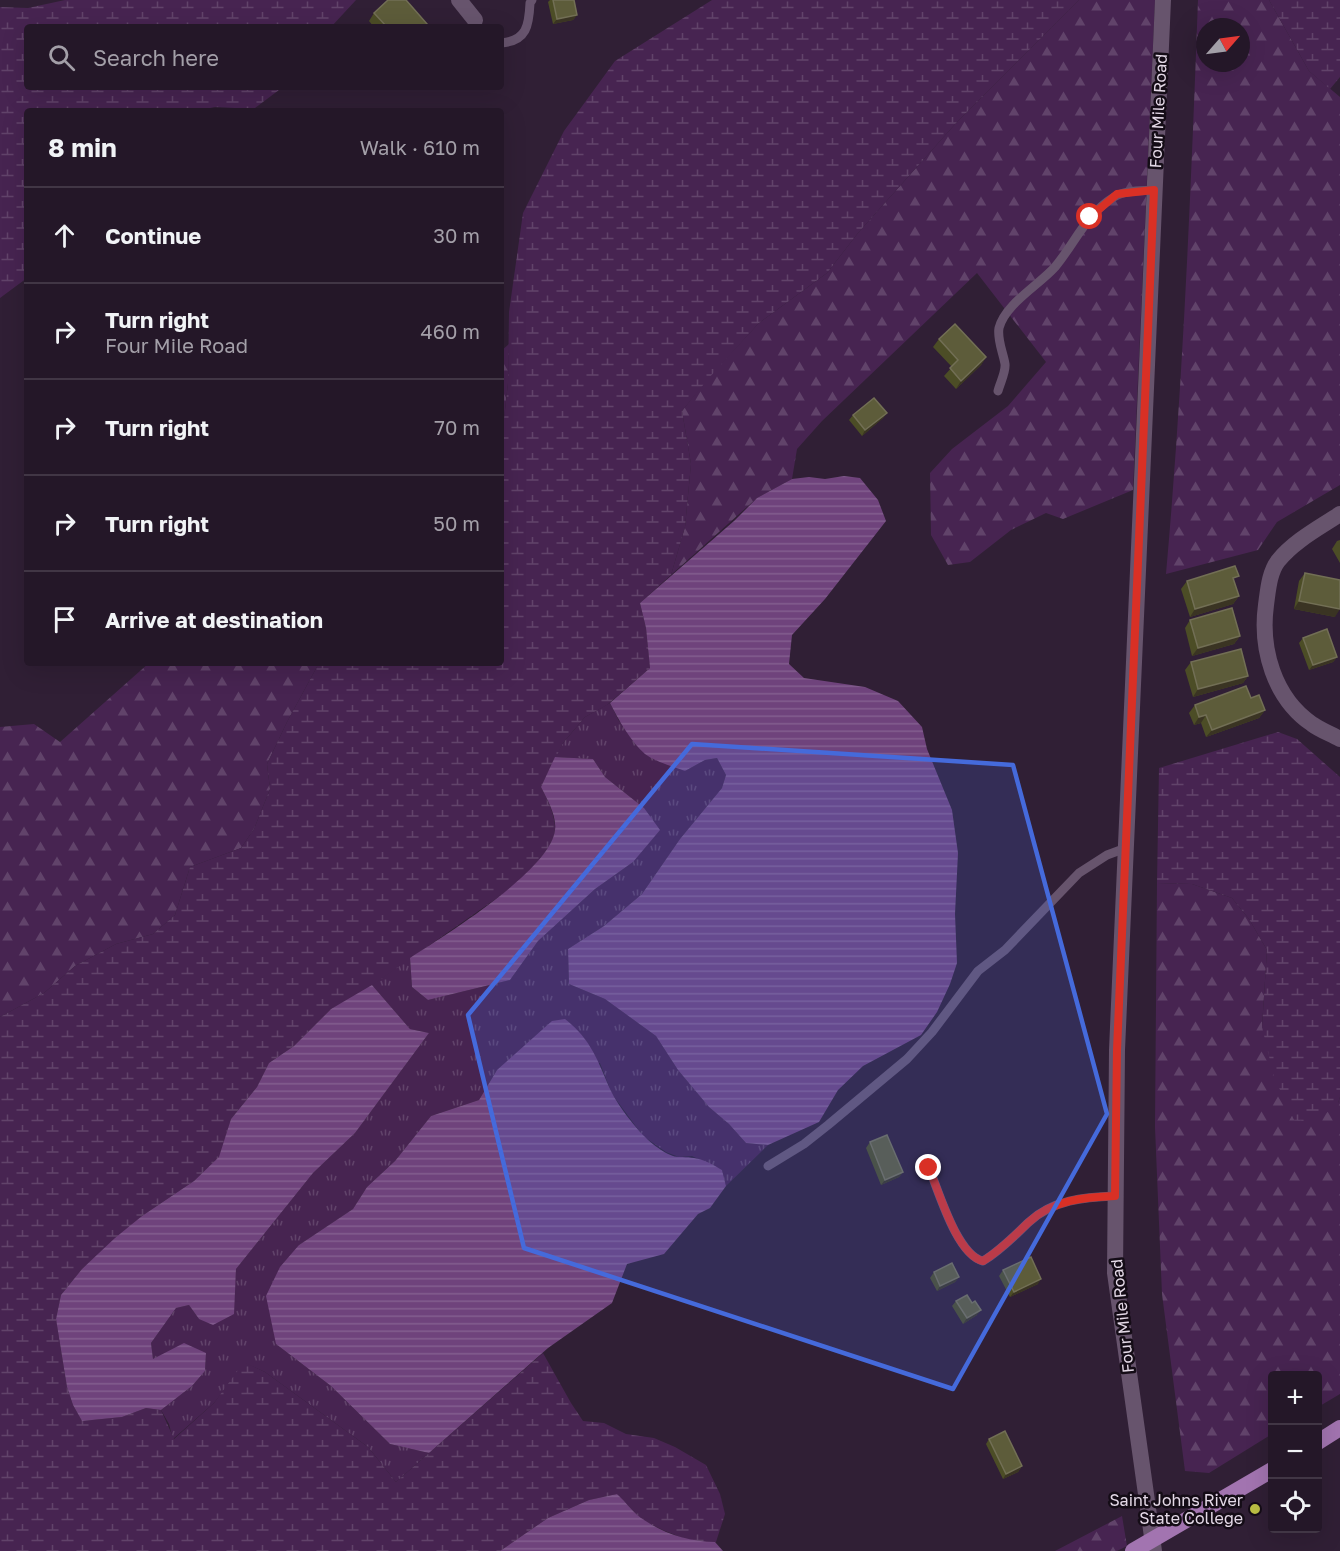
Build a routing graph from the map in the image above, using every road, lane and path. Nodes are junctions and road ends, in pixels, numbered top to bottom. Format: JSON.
{"nodes":[{"id":1,"x":459,"y":0,"type":"edge"},
{"id":2,"x":532,"y":0,"type":"edge"},
{"id":3,"x":1163,"y":0,"type":"edge"},
{"id":4,"x":477,"y":24,"type":"edge"},
{"id":5,"x":504,"y":42,"type":"edge"},
{"id":6,"x":1154,"y":190,"type":"junction"},
{"id":7,"x":998,"y":391,"type":"dead end"},
{"id":8,"x":1340,"y":514,"type":"edge"},
{"id":9,"x":1340,"y":739,"type":"edge"},
{"id":10,"x":1125,"y":848,"type":"junction"},
{"id":11,"x":768,"y":1166,"type":"dead end"},
{"id":12,"x":929,"y":1168,"type":"dead end"},
{"id":13,"x":1115,"y":1196,"type":"junction"},
{"id":14,"x":1340,"y":1428,"type":"edge"},
{"id":15,"x":1322,"y":1439,"type":"edge"},
{"id":16,"x":1268,"y":1473,"type":"edge"},
{"id":17,"x":1154,"y":1546,"type":"edge"},
{"id":18,"x":1133,"y":1551,"type":"edge"}],
"edges":[{"from":1,"to":4,"type":"main road"},
{"from":2,"to":5,"type":"lane"},
{"from":3,"to":6,"type":"main road","name":"Four Mile Road"},
{"from":6,"to":7,"type":"lane"},
{"from":6,"to":10,"type":"main road","name":"Four Mile Road"},
{"from":8,"to":9,"type":"main road"},
{"from":10,"to":11,"type":"lane"},
{"from":10,"to":13,"type":"main road","name":"Four Mile Road"},
{"from":12,"to":13,"type":"lane"},
{"from":13,"to":17,"type":"main road","name":"Four Mile Road"},
{"from":14,"to":15,"type":"main road"},
{"from":16,"to":17,"type":"main road"},
{"from":17,"to":18,"type":"main road"}]}
